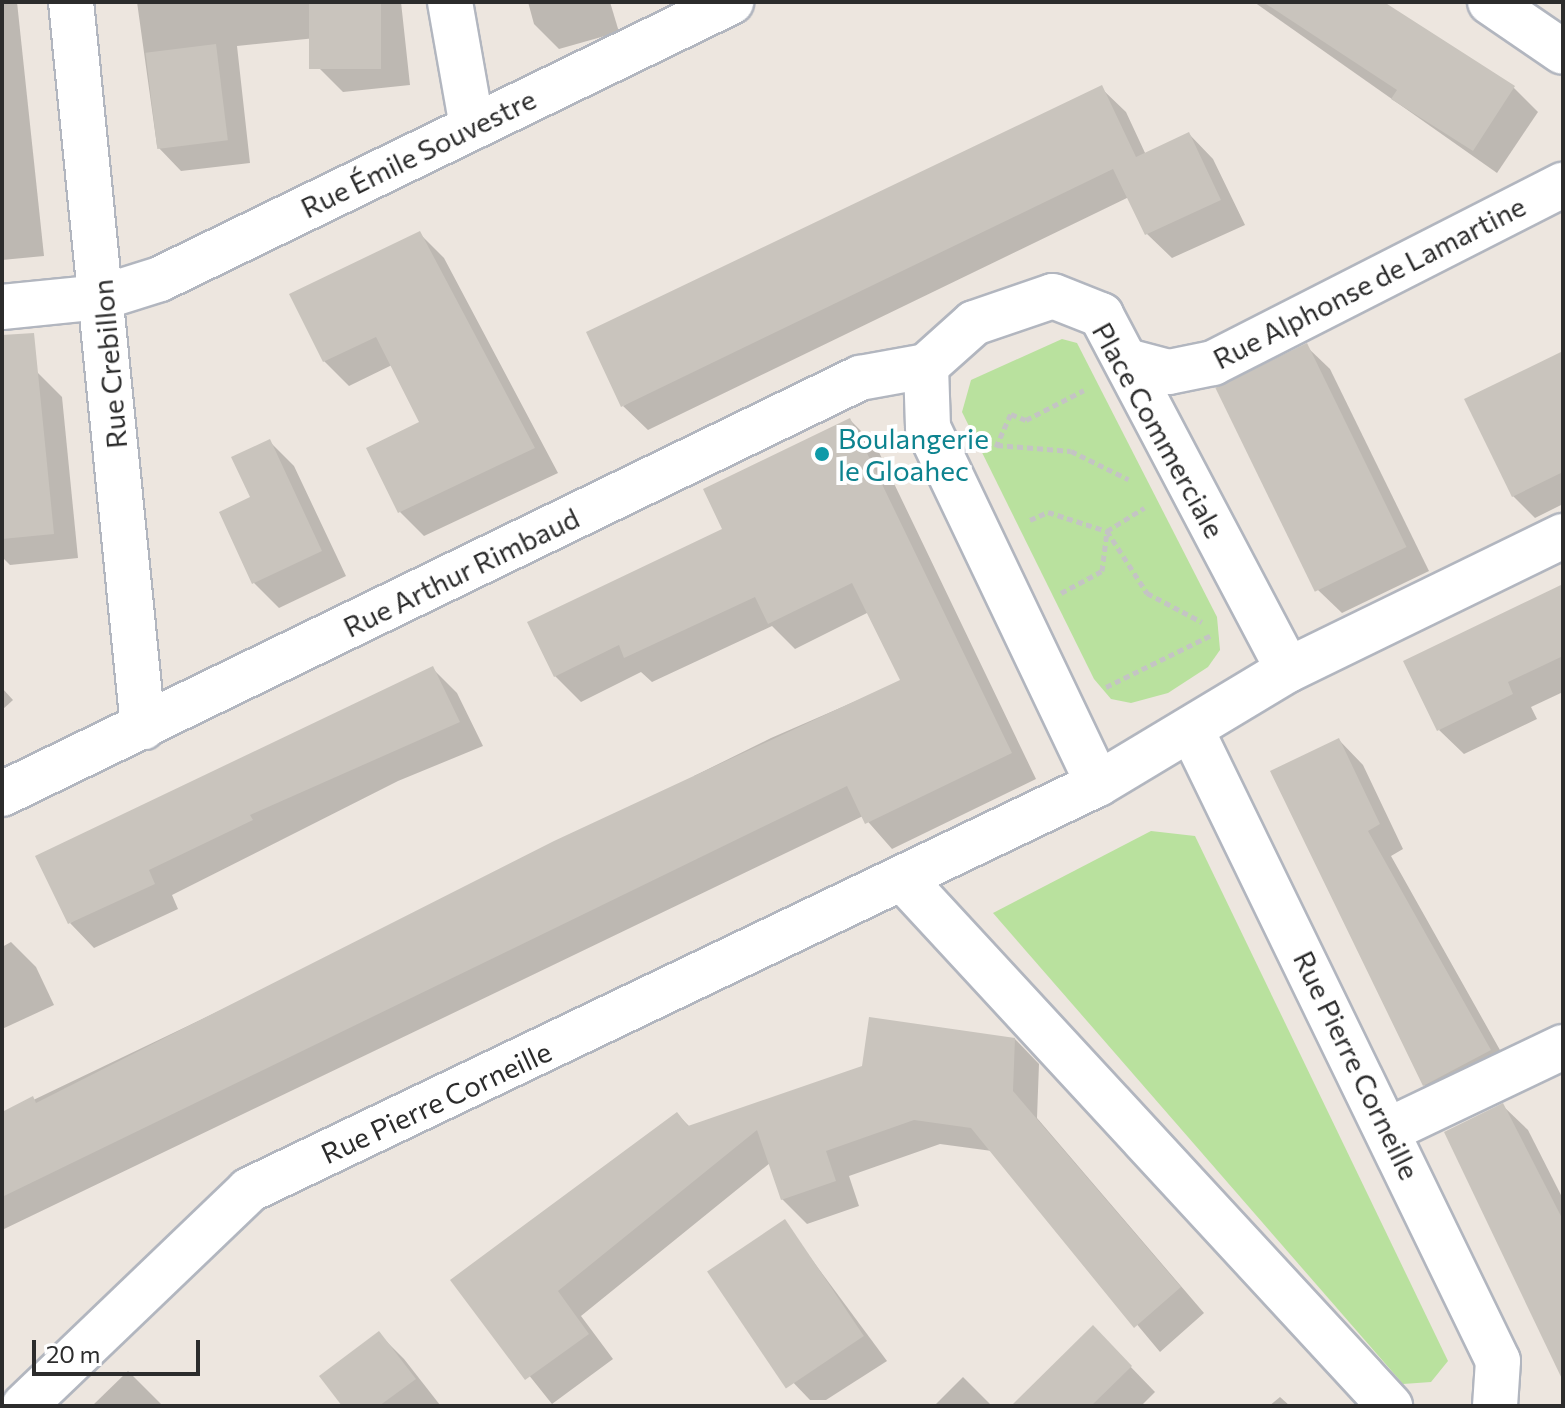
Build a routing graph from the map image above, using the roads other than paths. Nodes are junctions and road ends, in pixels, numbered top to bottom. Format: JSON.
{"nodes":[{"id":1,"x":71,"y":2,"type":"edge"},
{"id":2,"x":450,"y":2,"type":"edge"},
{"id":3,"x":731,"y":2,"type":"edge"},
{"id":4,"x":1490,"y":2,"type":"edge"},
{"id":5,"x":1563,"y":52,"type":"edge"},
{"id":6,"x":472,"y":127,"type":"junction"},
{"id":7,"x":1563,"y":185,"type":"edge"},
{"id":8,"x":103,"y":297,"type":"junction"},
{"id":9,"x":2,"y":307,"type":"edge"},
{"id":10,"x":1127,"y":361,"type":"junction"},
{"id":11,"x":926,"y":366,"type":"junction"},
{"id":12,"x":1563,"y":536,"type":"edge"},
{"id":13,"x":1288,"y":670,"type":"junction"},
{"id":14,"x":143,"y":727,"type":"junction"},
{"id":15,"x":1192,"y":731,"type":"junction"},
{"id":16,"x":1098,"y":784,"type":"junction"},
{"id":17,"x":2,"y":794,"type":"edge"},
{"id":18,"x":903,"y":879,"type":"junction"},
{"id":19,"x":1563,"y":1047,"type":"edge"},
{"id":20,"x":1389,"y":1130,"type":"junction"},
{"id":21,"x":24,"y":1406,"type":"edge"},
{"id":22,"x":1390,"y":1406,"type":"edge"},
{"id":23,"x":1495,"y":1406,"type":"edge"}],
"edges":[{"from":1,"to":8,"type":"street","name":"Rue Crebillon"},
{"from":2,"to":6,"type":"street"},
{"from":3,"to":6,"type":"street","name":"Rue Émile Souvestre"},
{"from":4,"to":5,"type":"street"},
{"from":6,"to":8,"type":"street","name":"Rue Émile Souvestre"},
{"from":7,"to":10,"type":"street","name":"Rue Alphonse de Lamartine"},
{"from":8,"to":9,"type":"street","name":"Rue Émile Souvestre"},
{"from":8,"to":14,"type":"street","name":"Rue Crebillon"},
{"from":10,"to":11,"type":"street","name":"Place Commerciale"},
{"from":10,"to":13,"type":"street","name":"Place Commerciale"},
{"from":11,"to":14,"type":"street","name":"Rue Arthur Rimbaud"},
{"from":11,"to":16,"type":"street"},
{"from":12,"to":13,"type":"street"},
{"from":13,"to":15,"type":"street"},
{"from":14,"to":17,"type":"street","name":"Rue Arthur Rimbaud"},
{"from":15,"to":16,"type":"street"},
{"from":15,"to":20,"type":"street","name":"Rue Pierre Corneille"},
{"from":16,"to":18,"type":"street","name":"Rue Pierre Corneille"},
{"from":18,"to":21,"type":"street","name":"Rue Pierre Corneille"},
{"from":18,"to":22,"type":"street"},
{"from":19,"to":20,"type":"street"},
{"from":20,"to":23,"type":"street","name":"Rue Pierre Corneille"}]}
